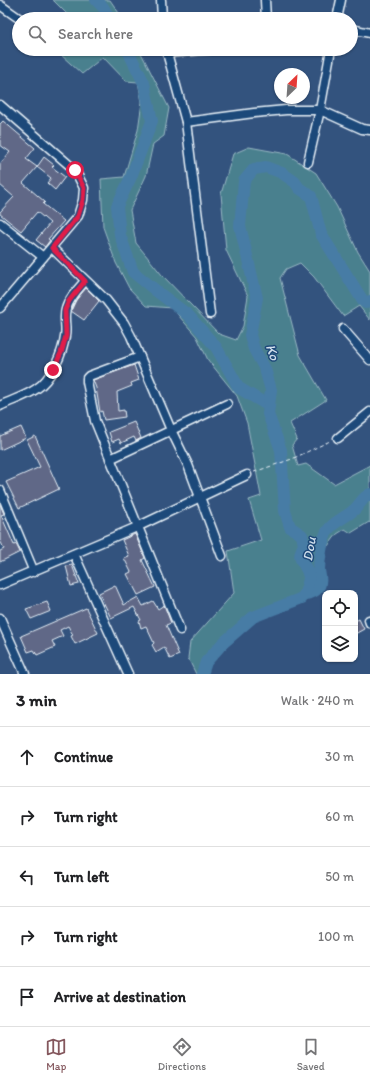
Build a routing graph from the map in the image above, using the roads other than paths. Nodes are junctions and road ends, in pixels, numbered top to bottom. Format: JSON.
{"nodes":[{"id":1,"x":161,"y":0,"type":"edge"},
{"id":2,"x":265,"y":0,"type":"edge"},
{"id":3,"x":341,"y":0,"type":"edge"},
{"id":4,"x":0,"y":5,"type":"edge"},
{"id":5,"x":162,"y":12,"type":"edge"},
{"id":6,"x":266,"y":12,"type":"edge"},
{"id":7,"x":338,"y":12,"type":"edge"},
{"id":8,"x":12,"y":13,"type":"edge"},
{"id":9,"x":358,"y":30,"type":"edge"},
{"id":10,"x":370,"y":33,"type":"edge"},
{"id":11,"x":167,"y":56,"type":"edge"},
{"id":12,"x":330,"y":56,"type":"edge"},
{"id":13,"x":0,"y":105,"type":"edge"},
{"id":14,"x":320,"y":110,"type":"junction"},
{"id":15,"x":186,"y":122,"type":"junction"},
{"id":16,"x":370,"y":130,"type":"edge"},
{"id":17,"x":308,"y":162,"type":"dead end"},
{"id":18,"x":0,"y":223,"type":"edge"},
{"id":19,"x":52,"y":248,"type":"junction"},
{"id":20,"x":43,"y":257,"type":"junction"},
{"id":21,"x":85,"y":281,"type":"junction"},
{"id":22,"x":0,"y":308,"type":"edge"},
{"id":23,"x":210,"y":314,"type":"dead end"},
{"id":24,"x":343,"y":329,"type":"dead end"},
{"id":25,"x":140,"y":357,"type":"junction"},
{"id":26,"x":370,"y":360,"type":"edge"},
{"id":27,"x":227,"y":404,"type":"dead end"},
{"id":28,"x":0,"y":406,"type":"edge"},
{"id":29,"x":370,"y":412,"type":"edge"},
{"id":30,"x":171,"y":430,"type":"junction"},
{"id":31,"x":338,"y":438,"type":"road end"},
{"id":32,"x":110,"y":459,"type":"junction"},
{"id":33,"x":247,"y":475,"type":"road end"},
{"id":34,"x":0,"y":490,"type":"edge"},
{"id":35,"x":199,"y":498,"type":"junction"},
{"id":36,"x":138,"y":527,"type":"junction"},
{"id":37,"x":74,"y":554,"type":"junction"},
{"id":38,"x":222,"y":556,"type":"dead end"},
{"id":39,"x":34,"y":572,"type":"junction"},
{"id":40,"x":0,"y":586,"type":"edge"},
{"id":41,"x":0,"y":618,"type":"edge"},
{"id":42,"x":180,"y":630,"type":"dead end"},
{"id":43,"x":26,"y":674,"type":"edge"},
{"id":44,"x":128,"y":674,"type":"edge"}],
"edges":[{"from":1,"to":5,"type":"street"},
{"from":2,"to":6,"type":"street"},
{"from":3,"to":7,"type":"street"},
{"from":4,"to":8,"type":"street"},
{"from":9,"to":10,"type":"street"},
{"from":11,"to":15,"type":"street"},
{"from":12,"to":14,"type":"street"},
{"from":13,"to":19,"type":"street"},
{"from":14,"to":15,"type":"street"},
{"from":14,"to":16,"type":"street"},
{"from":14,"to":17,"type":"street"},
{"from":15,"to":23,"type":"street"},
{"from":18,"to":20,"type":"street"},
{"from":19,"to":20,"type":"street"},
{"from":19,"to":21,"type":"street"},
{"from":20,"to":22,"type":"street"},
{"from":21,"to":25,"type":"street"},
{"from":21,"to":28,"type":"street"},
{"from":24,"to":26,"type":"street"},
{"from":25,"to":30,"type":"street"},
{"from":25,"to":32,"type":"street"},
{"from":27,"to":30,"type":"street"},
{"from":29,"to":31,"type":"street"},
{"from":30,"to":32,"type":"street"},
{"from":30,"to":35,"type":"street"},
{"from":32,"to":36,"type":"street"},
{"from":33,"to":35,"type":"street"},
{"from":34,"to":39,"type":"street"},
{"from":35,"to":36,"type":"street"},
{"from":35,"to":38,"type":"street"},
{"from":36,"to":37,"type":"street"},
{"from":36,"to":42,"type":"street"},
{"from":37,"to":39,"type":"street"},
{"from":37,"to":44,"type":"street"},
{"from":39,"to":40,"type":"street"},
{"from":41,"to":43,"type":"street"}]}
